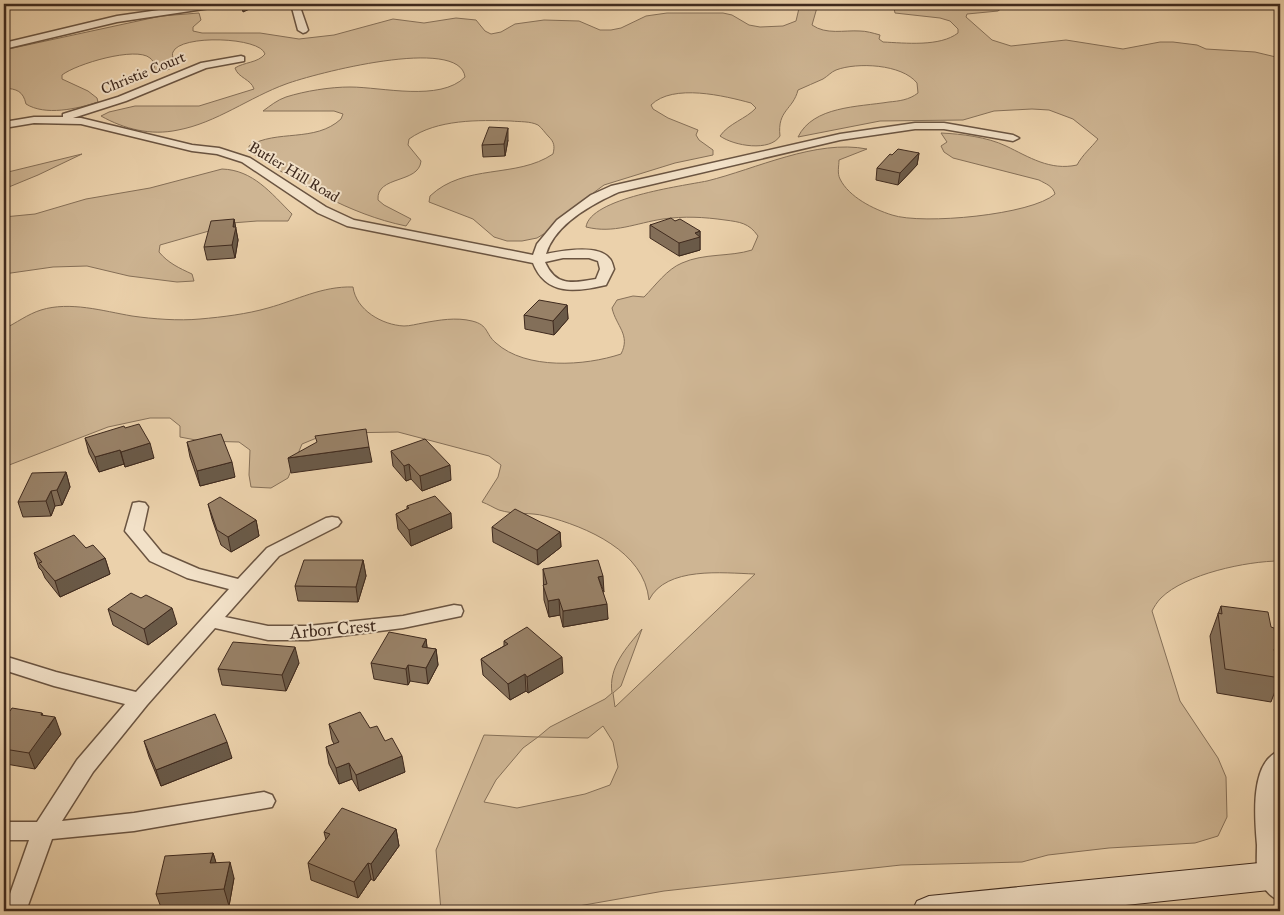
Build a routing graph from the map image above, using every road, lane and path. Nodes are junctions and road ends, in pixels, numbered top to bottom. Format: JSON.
{"nodes":[{"id":1,"x":217,"y":4,"type":"edge"},
{"id":2,"x":295,"y":4,"type":"edge"},
{"id":3,"x":303,"y":30,"type":"dead end"},
{"id":4,"x":4,"y":46,"type":"edge"},
{"id":5,"x":241,"y":59,"type":"dead end"},
{"id":6,"x":58,"y":119,"type":"junction"},
{"id":7,"x":4,"y":125,"type":"edge"},
{"id":8,"x":1013,"y":138,"type":"dead end"},
{"id":9,"x":538,"y":260,"type":"junction"},
{"id":10,"x":139,"y":507,"type":"dead end"},
{"id":11,"x":332,"y":522,"type":"dead end"},
{"id":12,"x":242,"y":586,"type":"junction"},
{"id":13,"x":454,"y":611,"type":"dead end"},
{"id":14,"x":211,"y":621,"type":"junction"},
{"id":15,"x":4,"y":663,"type":"edge"},
{"id":16,"x":140,"y":700,"type":"junction"},
{"id":17,"x":1280,"y":759,"type":"edge"},
{"id":18,"x":264,"y":801,"type":"dead end"},
{"id":19,"x":4,"y":831,"type":"edge"},
{"id":20,"x":43,"y":832,"type":"junction"},
{"id":21,"x":1277,"y":881,"type":"edge"},
{"id":22,"x":14,"y":911,"type":"edge"},
{"id":23,"x":929,"y":911,"type":"edge"}],
"edges":[{"from":1,"to":4,"type":"street"},
{"from":2,"to":3,"type":"street"},
{"from":5,"to":6,"type":"street","name":"Christie Court"},
{"from":6,"to":7,"type":"street","name":"Butler Hill Road"},
{"from":6,"to":9,"type":"street","name":"Butler Hill Road"},
{"from":8,"to":9,"type":"street"},
{"from":9,"to":9,"type":"street"},
{"from":10,"to":12,"type":"street"},
{"from":11,"to":12,"type":"street"},
{"from":12,"to":14,"type":"street"},
{"from":13,"to":14,"type":"street","name":"Arbor Crest"},
{"from":14,"to":16,"type":"street"},
{"from":15,"to":16,"type":"street"},
{"from":16,"to":20,"type":"street"},
{"from":17,"to":21,"type":"street"},
{"from":18,"to":20,"type":"street"},
{"from":19,"to":20,"type":"street"},
{"from":20,"to":22,"type":"street"},
{"from":21,"to":23,"type":"street"}]}
